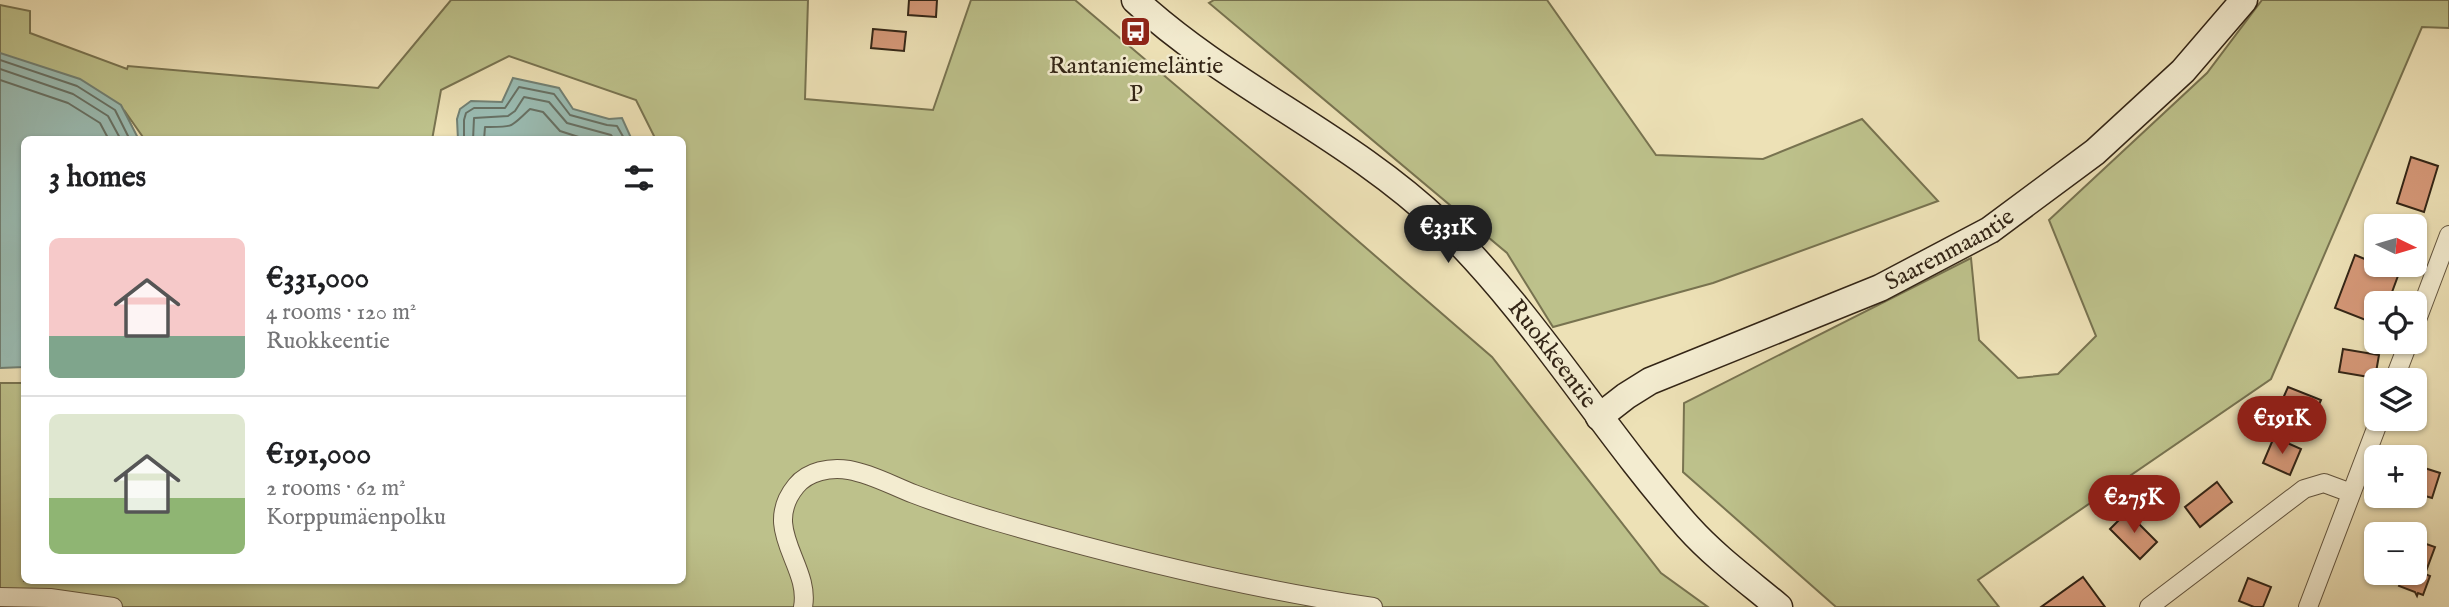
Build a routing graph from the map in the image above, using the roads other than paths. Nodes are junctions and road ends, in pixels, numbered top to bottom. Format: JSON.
{"nodes":[{"id":1,"x":1135,"y":0,"type":"edge"},
{"id":2,"x":2244,"y":0,"type":"edge"},
{"id":3,"x":2449,"y":236,"type":"edge"},
{"id":4,"x":2427,"y":294,"type":"edge"},
{"id":5,"x":1600,"y":417,"type":"junction"},
{"id":6,"x":2375,"y":431,"type":"edge"},
{"id":7,"x":2351,"y":493,"type":"junction"},
{"id":8,"x":0,"y":597,"type":"edge"},
{"id":9,"x":113,"y":607,"type":"edge"},
{"id":10,"x":803,"y":607,"type":"edge"},
{"id":11,"x":1373,"y":607,"type":"edge"},
{"id":12,"x":1779,"y":607,"type":"edge"},
{"id":13,"x":2149,"y":607,"type":"edge"},
{"id":14,"x":2308,"y":607,"type":"edge"}],
"edges":[{"from":1,"to":5,"type":"street","name":"Ruokkeentie"},
{"from":2,"to":5,"type":"street","name":"Saarenmaantie"},
{"from":3,"to":4,"type":"street"},
{"from":5,"to":12,"type":"street","name":"Ruokkeentie"},
{"from":6,"to":7,"type":"street"},
{"from":7,"to":13,"type":"street"},
{"from":7,"to":14,"type":"street"},
{"from":8,"to":9,"type":"street"},
{"from":10,"to":11,"type":"street"}]}
